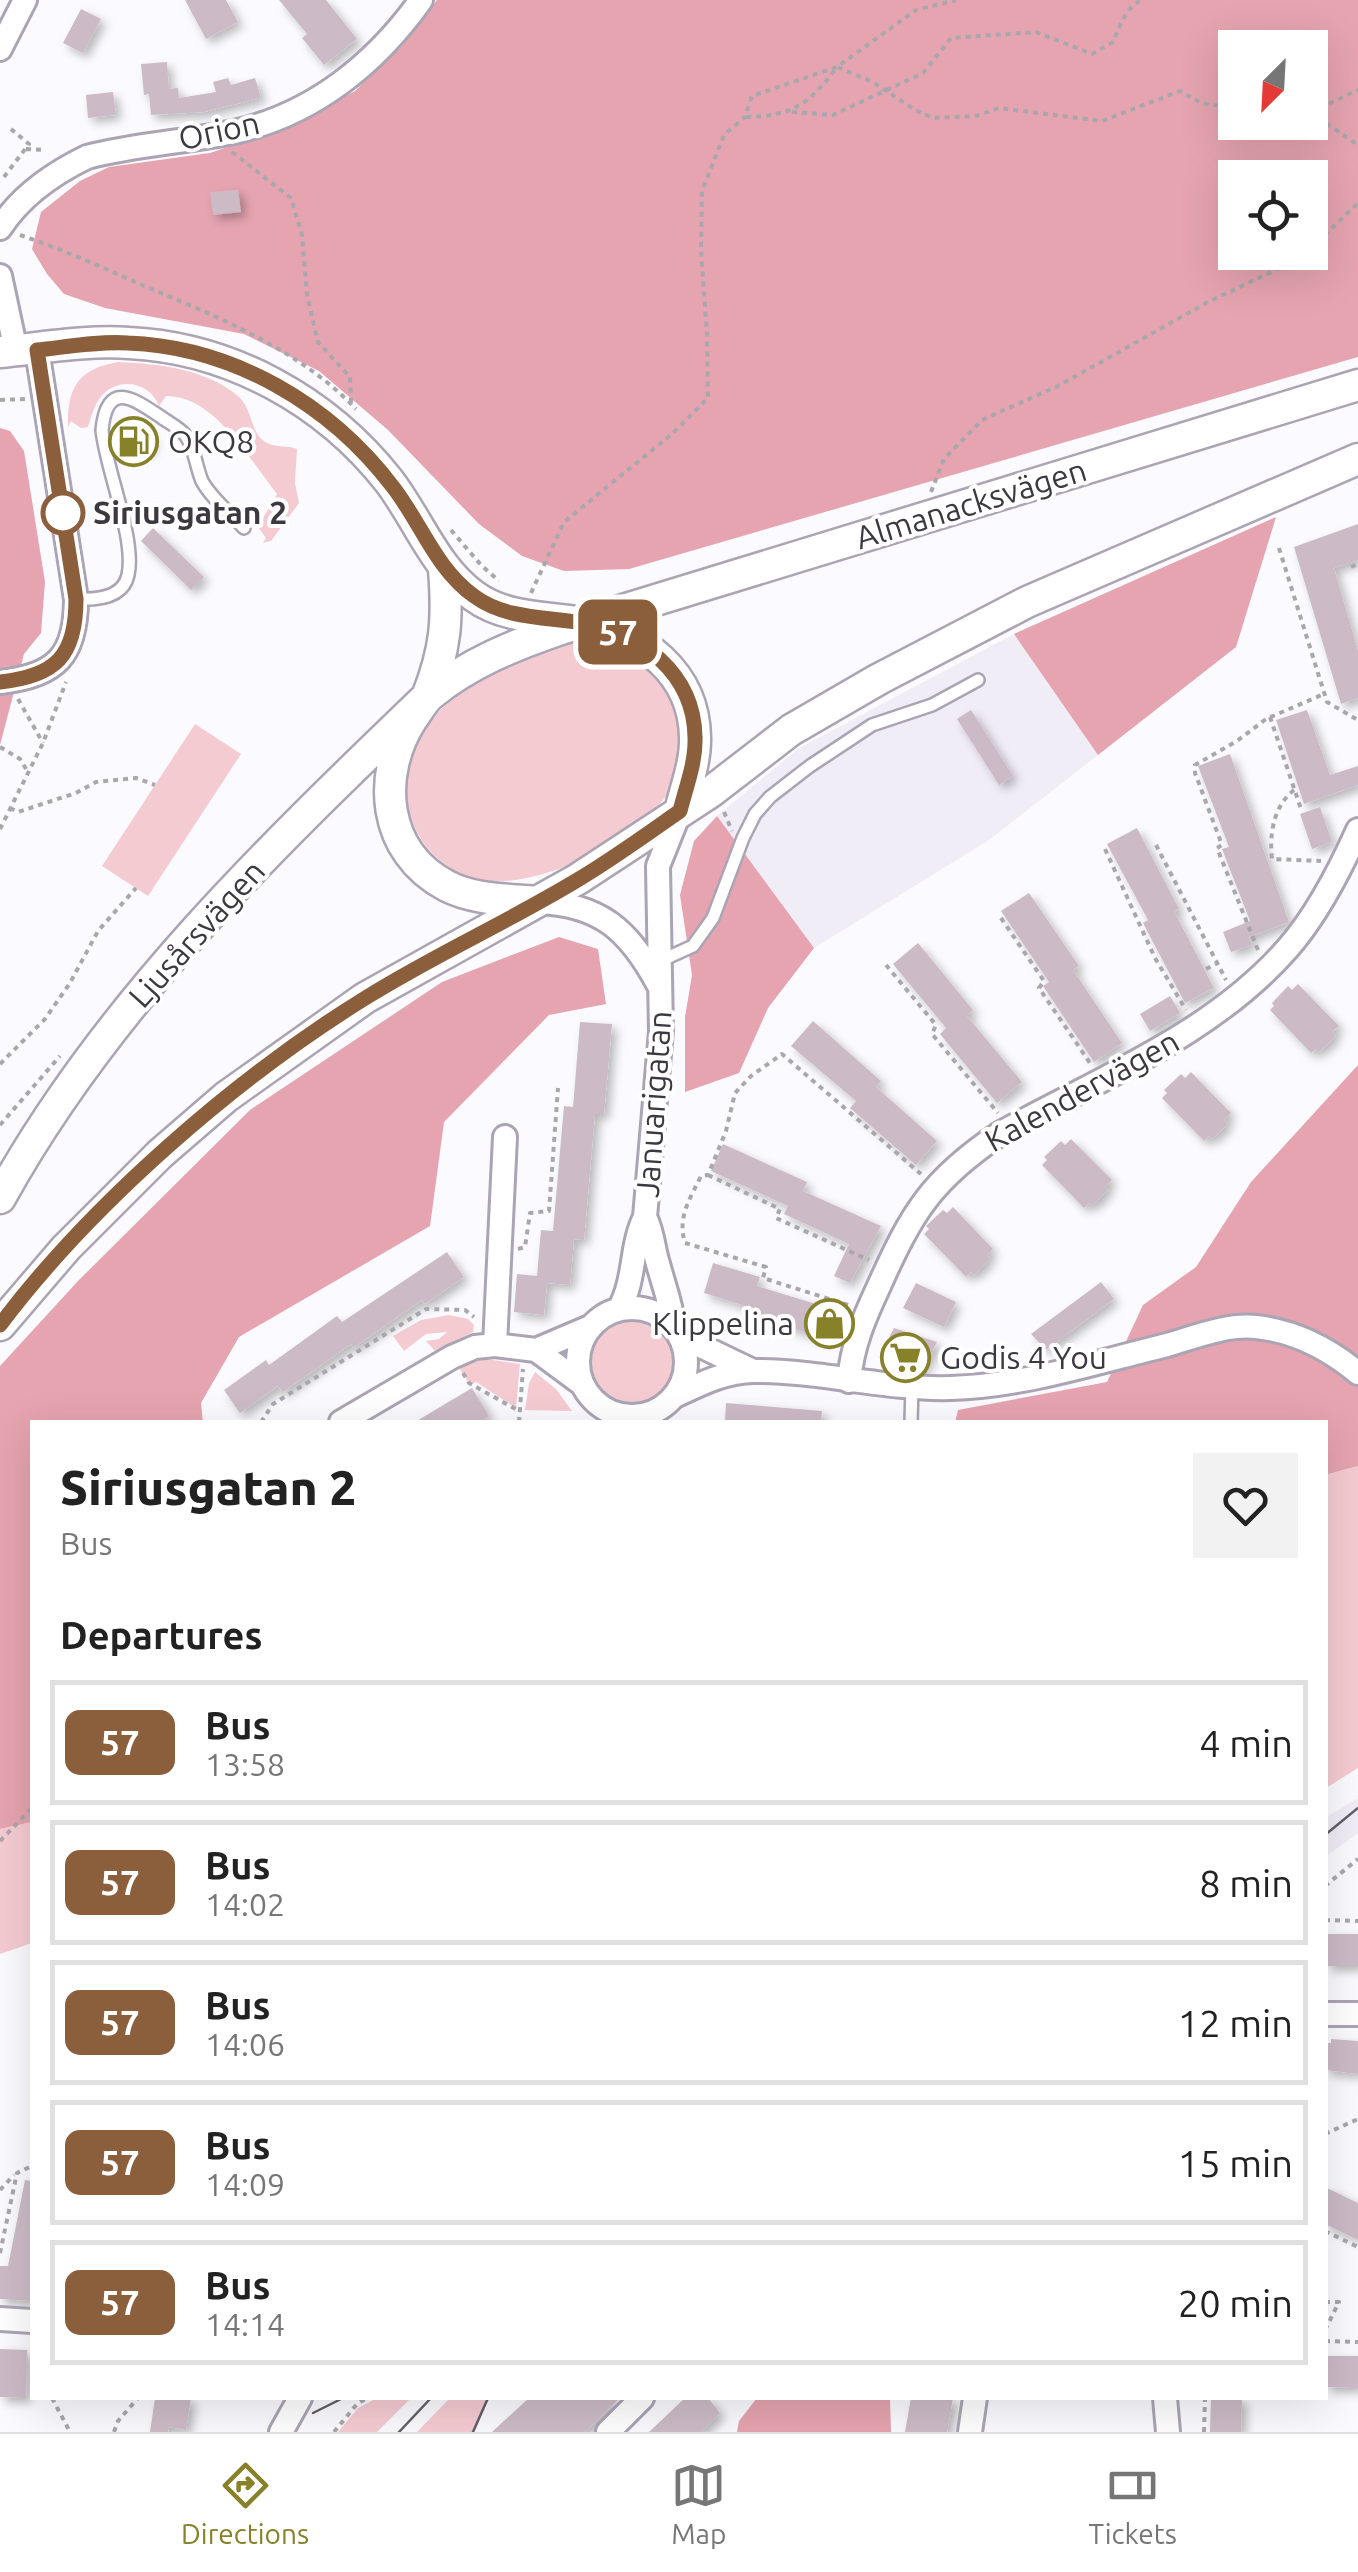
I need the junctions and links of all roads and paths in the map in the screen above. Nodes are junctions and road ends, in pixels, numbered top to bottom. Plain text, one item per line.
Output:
1 (25, 0) edge
2 (420, 0) edge
3 (956, 0) edge
4 (1141, 0) edge
5 (0, 50) edge
6 (837, 66) junction
7 (886, 89) junction
8 (1358, 90) edge
9 (1328, 104) edge
10 (1218, 106) edge
11 (792, 112) junction
12 (744, 116) junction
13 (1328, 124) edge
14 (11, 129) dead end
15 (208, 136) junction
16 (1358, 145) edge
17 (26, 148) junction
18 (46, 150) dead end
19 (16, 163) junction
20 (23, 174) dead end
21 (4, 176) dead end
22 (1358, 203) edge
23 (1328, 232) edge
24 (5, 233) edge
25 (1276, 270) edge
26 (0, 276) edge
27 (18, 351) edge
28 (1358, 385) edge
29 (351, 404) junction
30 (358, 412) dead end
31 (1358, 459) edge
32 (946, 493) dead end
33 (444, 521) dead end
34 (244, 528) dead end
35 (1279, 548) dead end
36 (1358, 564) edge
37 (1351, 567) dead end
38 (444, 569) junction
39 (502, 583) dead end
40 (518, 591) dead end
41 (532, 594) junction
42 (542, 594) dead end
43 (76, 599) junction
44 (584, 623) junction
45 (61, 658) junction
46 (978, 680) dead end
47 (4, 682) edge
48 (1324, 694) junction
49 (427, 697) junction
50 (1270, 717) junction
51 (1358, 720) edge
52 (43, 743) junction
53 (0, 747) edge
54 (28, 772) junction
55 (155, 785) dead end
56 (1294, 790) junction
57 (10, 808) junction
58 (1301, 809) dead end
59 (680, 811) junction
60 (0, 829) edge
61 (1358, 830) edge
62 (1156, 845) dead end
63 (1105, 848) dead end
64 (1321, 861) dead end
65 (136, 888) dead end
66 (1179, 888) junction
67 (1172, 892) dead end
68 (538, 902) junction
69 (1001, 918) dead end
70 (1199, 926) junction
71 (1188, 932) dead end
72 (660, 960) junction
73 (1218, 963) junction
74 (886, 965) dead end
75 (1268, 968) junction
76 (1206, 969) dead end
77 (661, 990) junction
78 (1235, 998) junction
79 (1196, 1027) junction
80 (0, 1064) edge
81 (1100, 1079) junction
82 (558, 1088) dead end
83 (1001, 1133) junction
84 (505, 1137) dead end
85 (708, 1175) junction
86 (936, 1186) junction
87 (0, 1198) edge
88 (646, 1217) junction
89 (499, 1256) junction
90 (887, 1268) junction
91 (619, 1310) junction
92 (867, 1312) junction
93 (0, 1325) edge
94 (590, 1327) junction
95 (677, 1332) junction
96 (494, 1344) junction
97 (530, 1350) junction
98 (452, 1357) junction
99 (753, 1371) junction
100 (1358, 1373) edge
101 (849, 1381) junction
102 (912, 1386) junction
103 (675, 1396) junction
104 (592, 1403) edge
105 (520, 1412) junction
106 (648, 1418) edge
107 (262, 1420) edge
108 (344, 1420) edge
109 (519, 1420) edge
110 (911, 1420) edge
111 (30, 1810) edge
112 (0, 1840) edge
113 (1358, 1859) edge
114 (1328, 1884) edge
115 (1328, 1920) edge
116 (1358, 1921) edge
117 (1328, 2014) edge
118 (1358, 2014) edge
119 (1358, 2119) edge
120 (1328, 2133) edge
121 (30, 2167) edge
122 (17, 2172) junction
123 (0, 2190) edge
124 (1328, 2232) edge
125 (1358, 2247) edge
126 (0, 2253) edge
127 (1328, 2302) edge
128 (0, 2319) edge
129 (30, 2321) edge
130 (1328, 2324) edge
131 (1328, 2341) edge
132 (1358, 2342) edge
133 (53, 2400) edge
134 (136, 2400) edge
135 (299, 2400) edge
136 (364, 2400) edge
137 (640, 2400) edge
138 (975, 2400) edge
139 (1165, 2400) edge
140 (1205, 2400) edge
141 (70, 2432) edge
142 (114, 2432) edge
143 (280, 2432) edge
144 (334, 2432) edge
145 (608, 2432) edge
146 (970, 2432) edge
147 (1168, 2432) edge
148 (1204, 2432) edge

1 - 5 street
2 - 15 street, Orion
3 - 6 path
4 - 7 path
6 - 7 path
6 - 11 path
6 - 12 path
7 - 10 path
7 - 11 path
8 - 9 path
11 - 12 path
12 - 41 path
13 - 16 path
14 - 17 path
15 - 24 street, Orion
15 - 29 path
17 - 18 path
17 - 19 path
19 - 20 path
19 - 21 path
22 - 23 path
24 - 29 path
25 - 32 path
26 - 27 street
27 - 38 main road
27 - 43 street
28 - 44 main road, Almanacksvägen
29 - 30 path
31 - 59 main road
33 - 39 path
34 - 43 lane
35 - 48 path
36 - 37 path
38 - 44 main road
38 - 49 main road
40 - 41 path
41 - 42 path
43 - 45 street
44 - 49 main road
44 - 59 main road
45 - 47 street
45 - 52 path
46 - 72 lane
47 - 52 path
48 - 50 path
48 - 51 path
49 - 68 main road
49 - 87 main road, Ljusårsvägen
50 - 56 path
50 - 75 path
52 - 54 path
53 - 54 path
54 - 57 path
55 - 57 path
56 - 58 path
56 - 64 path
57 - 60 path
59 - 68 main road
59 - 72 street, Januarigatan
61 - 75 street, Kalendervägen
62 - 66 path
63 - 79 path
65 - 80 path
66 - 67 path
66 - 70 path
68 - 77 street, Januarigatan
68 - 93 main road
69 - 81 path
70 - 71 path
70 - 73 path
72 - 77 street, Januarigatan
73 - 76 path
73 - 78 path
74 - 83 path
75 - 78 street, Kalendervägen
77 - 88 street, Januarigatan
78 - 79 street, Kalendervägen
79 - 81 street, Kalendervägen
81 - 83 street, Kalendervägen
82 - 89 path
83 - 86 street, Kalendervägen
84 - 89 street
85 - 86 path
85 - 90 path
85 - 92 path
86 - 90 street, Kalendervägen
88 - 91 street, Januarigatan
88 - 95 street, Januarigatan
89 - 96 street
90 - 92 street, Kalendervägen
91 - 94 street
91 - 95 street
92 - 101 street, Kalendervägen
94 - 97 street
94 - 104 street
95 - 99 street
95 - 103 street
96 - 97 street
96 - 98 street
96 - 107 path
97 - 104 street
97 - 105 path
98 - 105 path
98 - 108 street
99 - 101 street
99 - 103 street
100 - 102 street
101 - 102 street
102 - 110 lane
103 - 106 street
104 - 106 street
105 - 109 path
111 - 112 path
113 - 114 path
115 - 116 path
117 - 118 street
119 - 120 path
121 - 122 path
122 - 123 path
122 - 126 path
124 - 125 path
127 - 130 path
128 - 129 street
131 - 132 path
133 - 141 path
134 - 142 path
135 - 143 street
136 - 144 path
137 - 145 street
138 - 146 street
139 - 147 street
140 - 148 path

